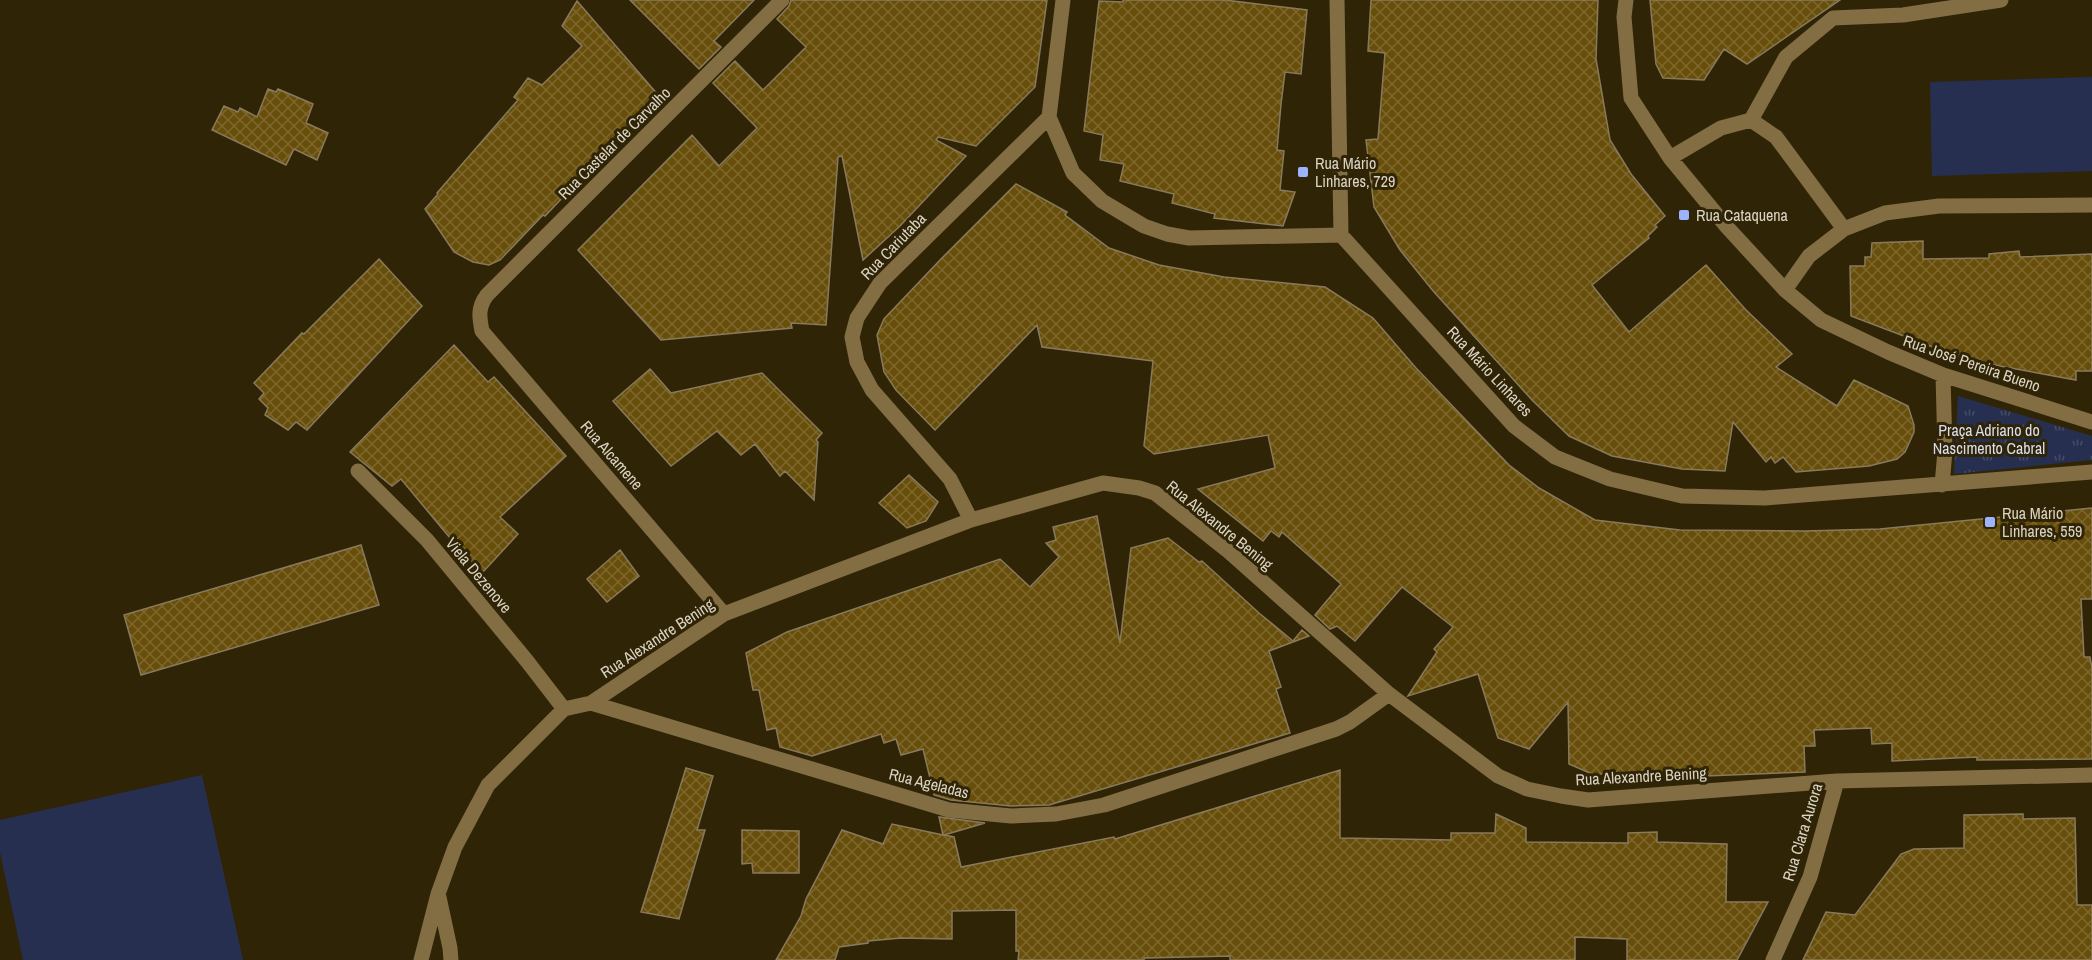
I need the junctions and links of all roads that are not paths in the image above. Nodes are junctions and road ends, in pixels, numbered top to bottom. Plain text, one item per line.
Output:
1 (782, 0) edge
2 (1064, 0) edge
3 (1337, 0) edge
4 (1626, 0) edge
5 (1913, 0) edge
6 (2001, 0) edge
7 (1903, 15) junction
8 (1049, 117) junction
9 (1751, 120) junction
10 (1670, 158) junction
11 (2092, 205) edge
12 (1844, 230) junction
13 (1341, 235) junction
14 (1785, 291) junction
15 (479, 315) joint
16 (1943, 375) junction
17 (2092, 422) edge
18 (358, 471) dead end
19 (2092, 472) edge
20 (1942, 485) junction
21 (971, 520) junction
22 (724, 614) junction
23 (1389, 693) junction
24 (591, 703) junction
25 (564, 709) junction
26 (2092, 775) edge
27 (1837, 781) junction
28 (438, 894) junction
29 (421, 960) edge
30 (451, 960) edge
31 (1773, 960) edge

1 - 15 street, Rua Castelar de Carvalho
2 - 8 street
3 - 13 street
4 - 10 street
5 - 7 street
6 - 7 street
7 - 9 street
8 - 13 street
8 - 21 street, Rua Cariutaba
9 - 10 street
9 - 12 street
10 - 14 street, Rua José Pereira Bueno
11 - 12 street
12 - 14 street
13 - 20 street, Rua Mário Linhares
14 - 16 street, Rua José Pereira Bueno
15 - 22 street, Rua Alcamene
16 - 17 street, Rua José Pereira Bueno
16 - 20 street
18 - 25 street, Viela Dezenove
19 - 20 street, Rua Mário Linhares
21 - 22 street, Rua Alexandre Bening
21 - 23 street, Rua Alexandre Bening
22 - 24 street, Rua Alexandre Bening
23 - 24 street, Rua Ageladas
23 - 27 street, Rua Alexandre Bening
24 - 25 street, Rua Alexandre Bening
25 - 28 street
26 - 27 street, Rua Alexandre Bening
27 - 31 street, Rua Clara Aurora
28 - 29 street
28 - 30 street

